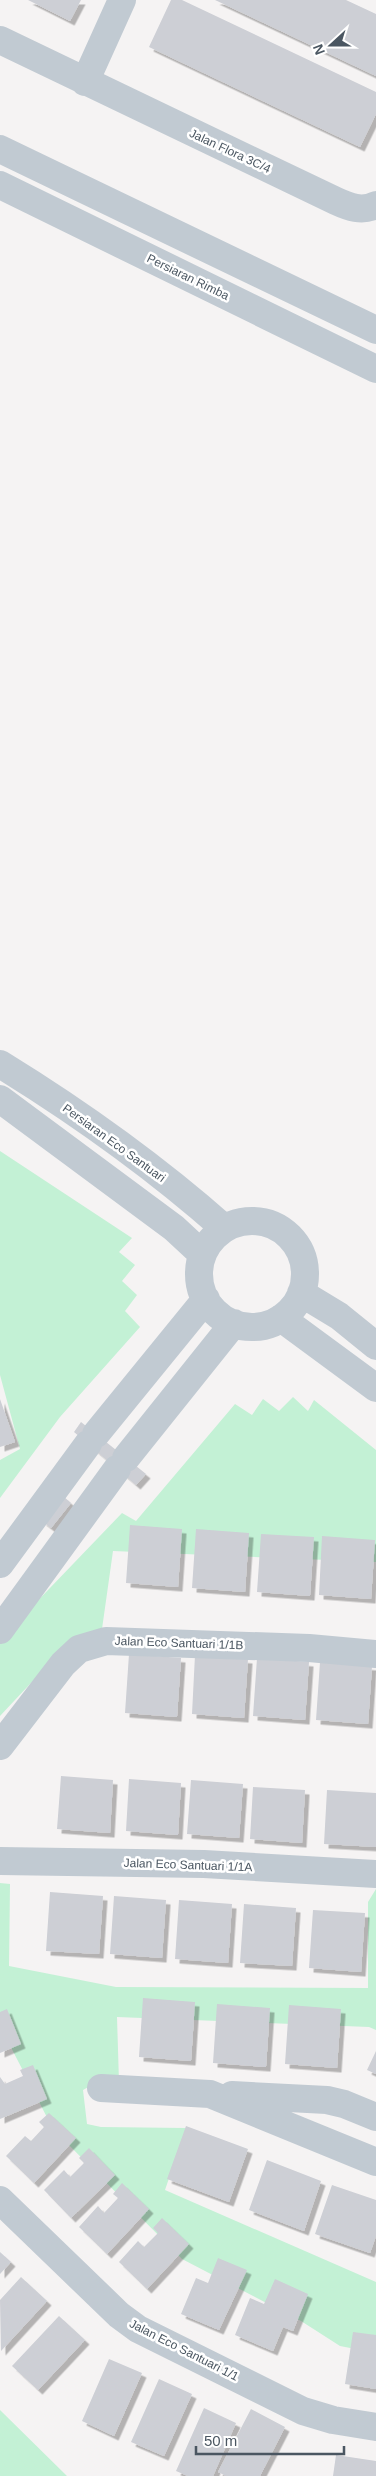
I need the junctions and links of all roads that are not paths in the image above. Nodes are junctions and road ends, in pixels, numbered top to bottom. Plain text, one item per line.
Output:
1 (122, 0) edge
2 (0, 40) edge
3 (85, 82) junction
4 (0, 149) edge
5 (0, 185) edge
6 (376, 205) edge
7 (376, 330) edge
8 (376, 369) edge
9 (0, 1064) edge
10 (0, 1099) edge
11 (224, 1228) junction
12 (202, 1254) junction
13 (301, 1293) junction
14 (206, 1299) junction
15 (281, 1318) junction
16 (234, 1324) junction
17 (376, 1346) edge
18 (376, 1388) edge
19 (67, 1471) junction
20 (97, 1495) junction
21 (0, 1564) edge
22 (0, 1630) edge
23 (376, 1654) edge
24 (0, 1746) edge
25 (0, 1861) edge
26 (376, 1874) edge
27 (101, 2088) dead end
28 (210, 2094) junction
29 (376, 2117) edge
30 (376, 2162) edge
31 (0, 2200) edge
32 (376, 2427) edge

1 - 3 street
2 - 3 street, Jalan Flora 3C/4
3 - 6 street, Jalan Flora 3C/4
4 - 7 street
5 - 8 street, Persiaran Rimba
9 - 11 street, Persiaran Eco Santuari
10 - 12 street
11 - 12 street
11 - 13 street
12 - 14 street
13 - 15 street
13 - 17 street
14 - 16 street
14 - 19 street
15 - 16 street
15 - 18 street
16 - 20 street
19 - 20 street
19 - 21 street
20 - 22 street
23 - 24 street, Jalan Eco Santuari 1/1B
25 - 26 street, Jalan Eco Santuari 1/1A
27 - 28 street
28 - 29 street
28 - 30 street
31 - 32 street, Jalan Eco Santuari 1/1

